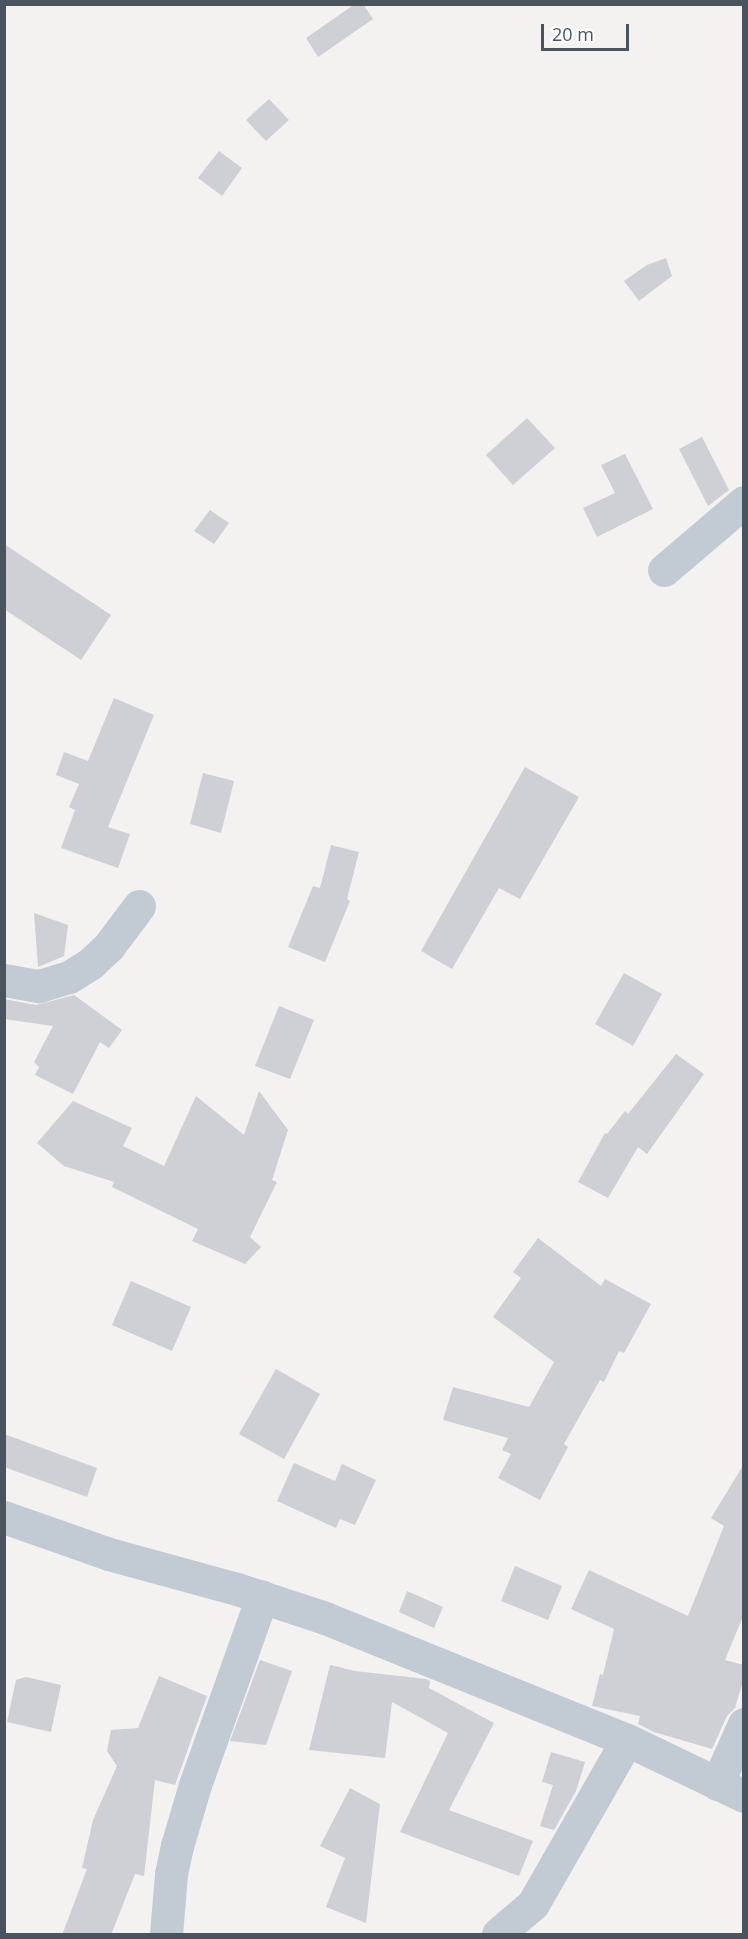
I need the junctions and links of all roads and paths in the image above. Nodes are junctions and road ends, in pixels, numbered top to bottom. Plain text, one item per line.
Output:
1 (744, 502) edge
2 (664, 570) dead end
3 (139, 906) dead end
4 (4, 980) edge
5 (4, 1517) edge
6 (262, 1597) junction
7 (744, 1724) edge
8 (627, 1740) junction
9 (730, 1790) edge
10 (166, 1935) edge
11 (498, 1935) edge

1 - 2 street
3 - 4 street
5 - 6 street
6 - 8 street
6 - 10 street
7 - 9 street
8 - 9 street
8 - 11 street

